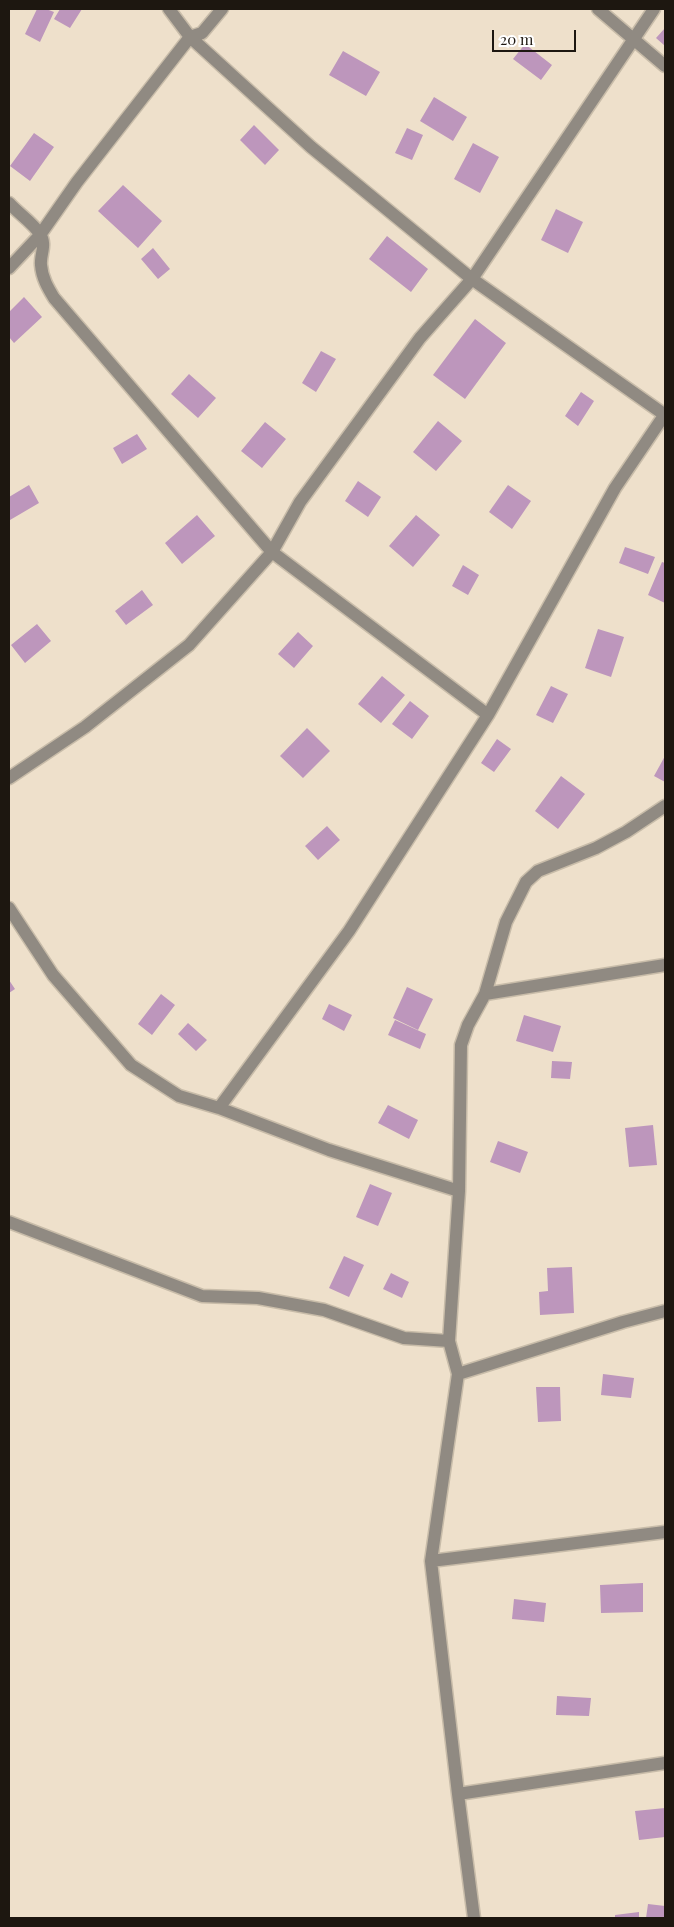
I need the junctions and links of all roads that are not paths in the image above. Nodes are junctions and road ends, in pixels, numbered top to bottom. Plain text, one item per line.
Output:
1 (169, 9) edge
2 (222, 9) edge
3 (598, 9) edge
4 (654, 9) edge
5 (190, 37) junction
6 (633, 39) junction
7 (665, 66) edge
8 (9, 204) edge
9 (40, 235) junction
10 (9, 268) edge
11 (472, 279) junction
12 (665, 415) edge
13 (272, 552) junction
14 (488, 715) junction
15 (9, 778) edge
16 (665, 806) edge
17 (9, 908) edge
18 (665, 965) edge
19 (485, 994) junction
20 (218, 1108) junction
21 (459, 1191) junction
22 (9, 1222) edge
23 (665, 1311) edge
24 (449, 1341) junction
25 (458, 1374) junction
26 (665, 1532) edge
27 (431, 1560) junction
28 (665, 1763) edge
29 (458, 1794) junction
30 (474, 1918) edge

1 - 5 street
2 - 5 street
3 - 6 street
4 - 6 street
5 - 9 street
5 - 11 street
6 - 7 street
6 - 11 street
8 - 9 street
9 - 10 street
9 - 13 street
11 - 12 street
11 - 13 street
12 - 14 street
13 - 14 street
13 - 15 street
14 - 20 street
16 - 19 street
17 - 20 street
18 - 19 street
19 - 21 street
20 - 21 street
21 - 24 street
22 - 24 street
23 - 25 street
24 - 25 street
25 - 27 street
26 - 27 street
27 - 29 street
28 - 29 street
29 - 30 street

